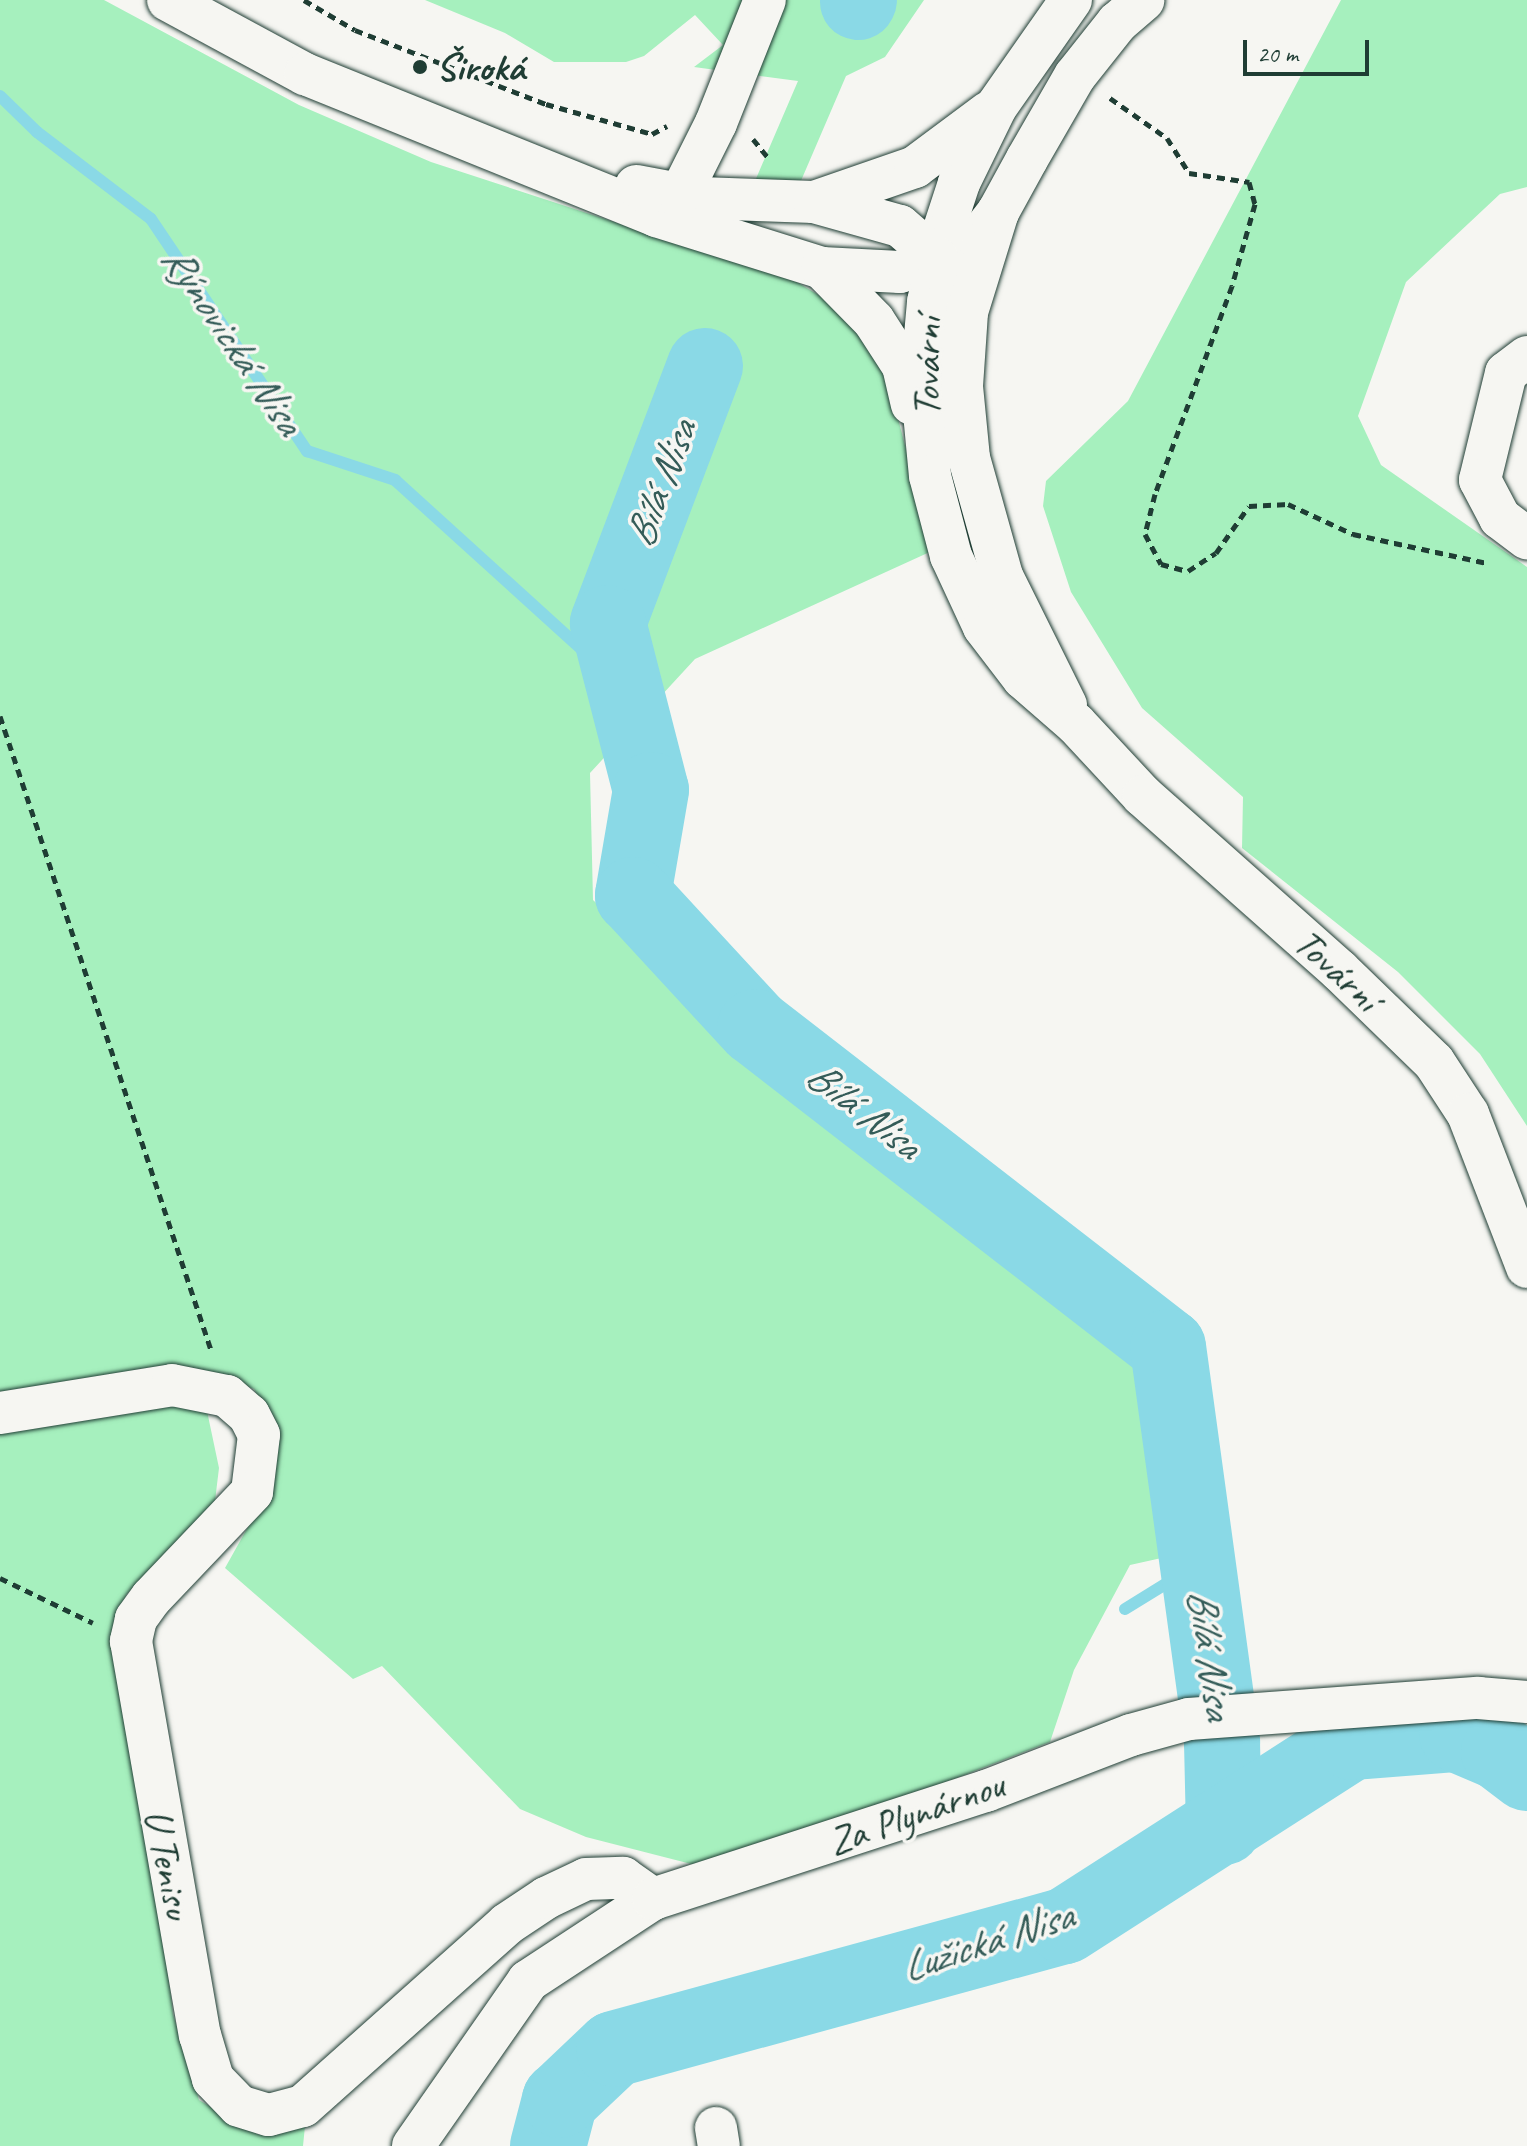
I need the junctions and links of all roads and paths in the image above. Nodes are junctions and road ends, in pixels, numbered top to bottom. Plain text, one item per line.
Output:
1 (168, 0) edge
2 (304, 0) edge
3 (765, 0) edge
4 (1071, 0) edge
5 (1143, 0) edge
6 (1098, 90) dead end
7 (996, 107) junction
8 (716, 123) junction
9 (784, 164) dead end
10 (540, 167) junction
11 (680, 195) junction
12 (814, 202) junction
13 (998, 212) junction
14 (937, 258) junction
15 (822, 268) junction
16 (967, 312) junction
17 (1527, 357) edge
18 (930, 476) junction
19 (1512, 552) edge
20 (0, 716) edge
21 (1076, 724) junction
22 (1527, 1267) edge
23 (227, 1396) junction
24 (0, 1413) edge
25 (0, 1578) edge
26 (131, 1641) junction
27 (1527, 1702) edge
28 (653, 1899) junction
29 (413, 2146) edge

1 - 10 street
2 - 8 path
3 - 8 street
4 - 7 street, Tovární
5 - 13 street, Tovární
6 - 19 path
7 - 12 street
7 - 14 street, Tovární
8 - 9 path
8 - 11 street
10 - 11 street
10 - 15 street
11 - 12 street
12 - 14 street
13 - 14 street
13 - 16 street, Tovární
14 - 15 street
14 - 16 street
14 - 18 street, Tovární
15 - 18 street
16 - 21 street, Tovární
17 - 19 street
18 - 21 street, Tovární
20 - 23 path
21 - 22 street, Tovární
23 - 24 street
23 - 26 street
25 - 26 path
26 - 28 street, U Tenisu
27 - 28 street, Za Plynárnou
28 - 29 street, Za Plynárnou

